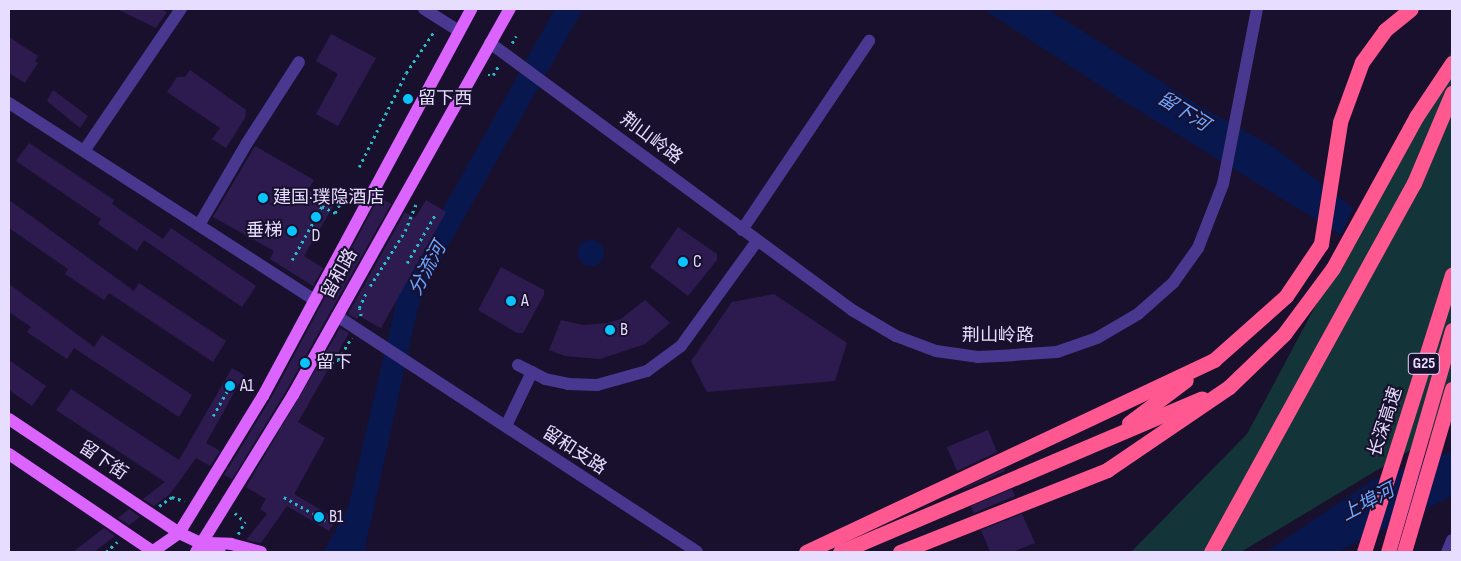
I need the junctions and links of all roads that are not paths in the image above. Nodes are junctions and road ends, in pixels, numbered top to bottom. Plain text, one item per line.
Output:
1 (181, 9) edge
2 (424, 9) edge
3 (471, 9) edge
4 (510, 9) edge
5 (1257, 9) edge
6 (1411, 9) edge
7 (459, 31) junction
8 (869, 41) dead end
9 (490, 43) junction
10 (298, 62) dead end
11 (1452, 63) edge
12 (1452, 93) edge
13 (9, 103) edge
14 (84, 151) junction
15 (199, 225) junction
16 (742, 230) junction
17 (757, 241) junction
18 (1452, 275) edge
19 (315, 300) junction
20 (337, 316) junction
21 (1452, 330) edge
22 (1214, 360) junction
23 (518, 365) dead end
24 (532, 372) junction
25 (1231, 386) junction
26 (1452, 389) edge
27 (9, 419) edge
28 (506, 426) junction
29 (1108, 438) junction
30 (9, 454) edge
31 (1411, 528) junction
32 (178, 533) junction
33 (1452, 540) edge
34 (200, 547) edge
35 (1364, 550) edge
36 (153, 552) edge
37 (220, 552) edge
38 (261, 552) edge
39 (697, 552) edge
40 (806, 552) edge
41 (840, 552) edge
42 (900, 552) edge
43 (1211, 552) edge
44 (1388, 552) edge
45 (1404, 552) edge
46 (1408, 552) edge
47 (1447, 552) edge

1 - 14 street
2 - 7 street
3 - 7 main road, 留和路
4 - 9 main road, 留和路
5 - 17 street, 荆山岭路
6 - 22 highway
7 - 19 main road, 留和路
8 - 16 street
9 - 16 street, 荆山岭路
9 - 20 main road, 留和路
10 - 15 street
11 - 25 highway
12 - 43 highway
13 - 14 street
14 - 15 street
15 - 19 street
16 - 17 street, 荆山岭路
17 - 24 street
18 - 35 highway, 长深高速 / G25
19 - 32 main road, 留和路
20 - 28 street, 留和支路
20 - 34 main road, 留和路
21 - 44 highway, G25
22 - 29 highway
22 - 40 highway
23 - 24 street
24 - 28 street
25 - 29 highway
25 - 42 highway
26 - 31 highway
27 - 32 main road, 留下街
28 - 39 street, 留和支路
29 - 41 highway
30 - 36 main road
31 - 45 highway
31 - 46 highway
32 - 34 main road, 留下街
32 - 36 main road
33 - 47 street
34 - 37 main road
34 - 38 main road

